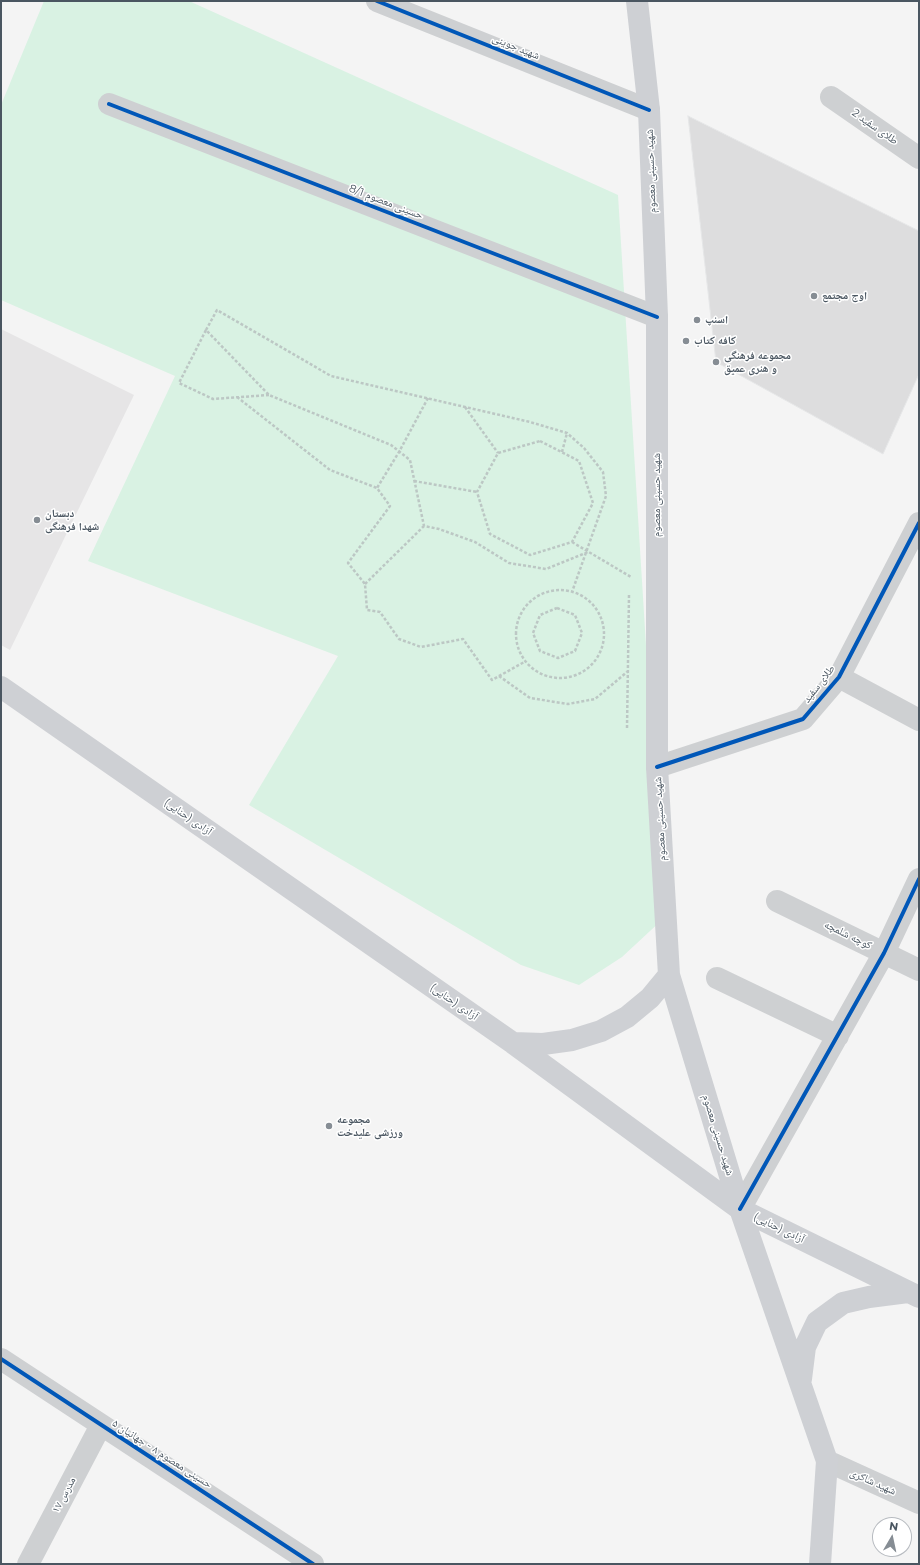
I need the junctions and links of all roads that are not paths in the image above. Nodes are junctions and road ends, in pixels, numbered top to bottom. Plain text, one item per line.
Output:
1 (377, 1) edge
2 (637, 1) edge
3 (831, 97) dead end
4 (109, 104) dead end
5 (649, 110) junction
6 (919, 158) edge
7 (658, 317) junction
8 (919, 523) edge
9 (839, 676) junction
10 (1, 687) edge
11 (919, 720) edge
12 (658, 767) junction
13 (919, 879) edge
14 (777, 901) dead end
15 (884, 953) junction
16 (919, 970) edge
17 (669, 975) junction
18 (717, 978) dead end
19 (838, 1036) junction
20 (513, 1043) junction
21 (740, 1209) junction
22 (914, 1294) edge
23 (1, 1359) edge
24 (800, 1384) junction
25 (101, 1425) junction
26 (827, 1461) junction
27 (919, 1502) edge
28 (28, 1564) edge
29 (313, 1564) edge
30 (820, 1564) edge

1 - 5 street, شهید جوینی
2 - 5 main road, شهید حسینی معصوم
3 - 6 street, طلای سفید 2
4 - 7 street, حسینی معصوم 8/1
5 - 7 main road, شهید حسینی معصوم
7 - 12 main road, شهید حسینی معصوم
8 - 9 street, طلای سفید
9 - 11 street
9 - 12 street, طلای سفید
10 - 20 main road, آزادی (حنایی)
12 - 17 main road, شهید حسینی معصوم
13 - 15 street
14 - 15 street, کوچه شلمچه
15 - 16 street, کوچه شلمچه
15 - 19 street
17 - 20 main road
17 - 21 main road, شهید حسینی معصوم
18 - 19 street
19 - 21 street
20 - 21 main road, آزادی (حنایی)
21 - 22 main road, آزادی (حنایی)
21 - 24 main road, شهید حسینی معصوم
22 - 24 main road
23 - 25 street, حسینی معصوم ۸ - جهانیان ۵
24 - 26 main road, شهید حسینی معصوم
25 - 28 street, مدرس ۱۷
25 - 29 street, حسینی معصوم ۸ - جهانیان ۵
26 - 27 street, شهید شاکری
26 - 30 main road, شهید حسینی معصوم

